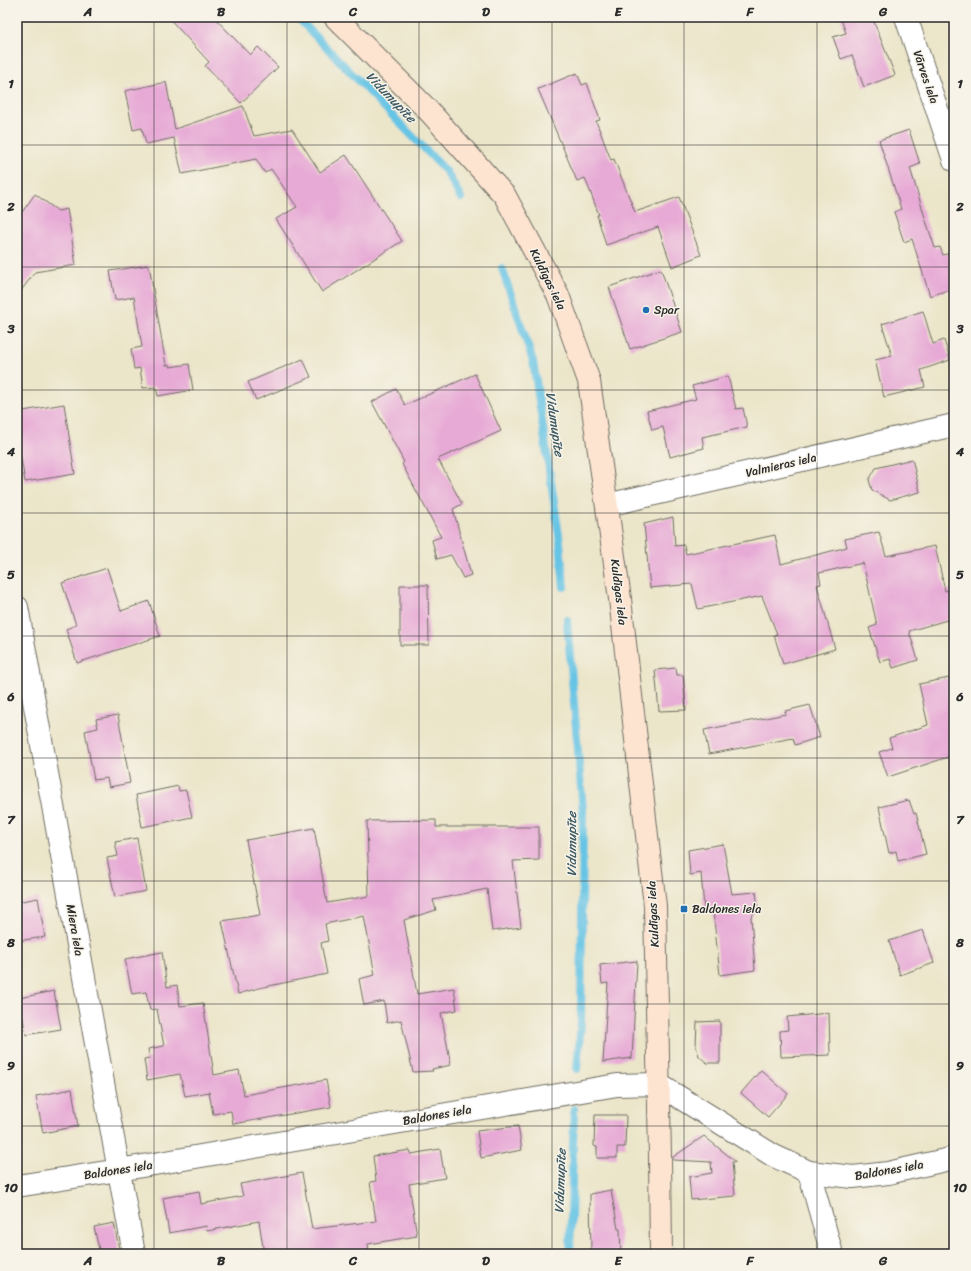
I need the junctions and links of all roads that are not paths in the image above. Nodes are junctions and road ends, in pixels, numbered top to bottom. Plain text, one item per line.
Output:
1 (335, 17) edge
2 (906, 17) edge
3 (954, 160) edge
4 (954, 425) edge
5 (607, 505) junction
6 (17, 607) edge
7 (658, 1084) junction
8 (954, 1158) edge
9 (119, 1170) junction
10 (809, 1172) junction
11 (17, 1186) edge
12 (134, 1254) edge
13 (661, 1254) edge
14 (832, 1254) edge

1 - 5 street, Kuldīgas iela
2 - 3 street, Vārves iela
4 - 5 street, Valmieras iela
5 - 7 street, Kuldīgas iela
6 - 9 street, Miera iela
7 - 9 street, Baldones iela
7 - 10 street, Baldones iela
7 - 13 street, Kuldīgas iela
8 - 10 street, Baldones iela
9 - 11 street, Baldones iela
9 - 12 street, Miera iela
10 - 14 street

